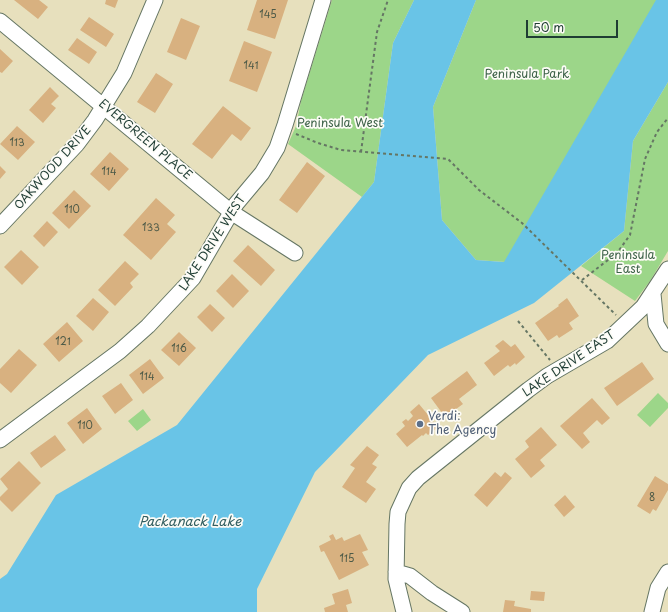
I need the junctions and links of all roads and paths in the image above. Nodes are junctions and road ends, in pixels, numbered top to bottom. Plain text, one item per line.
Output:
1 (155, 0) edge
2 (323, 0) edge
3 (388, 0) edge
4 (0, 21) edge
5 (104, 106) junction
6 (668, 118) edge
7 (284, 128) junction
8 (361, 152) junction
9 (231, 212) junction
10 (0, 226) edge
11 (296, 252) dead end
12 (668, 269) edge
13 (582, 280) junction
14 (652, 294) junction
15 (518, 321) dead end
16 (625, 325) junction
17 (668, 344) edge
18 (558, 370) junction
19 (0, 440) edge
20 (396, 572) junction
21 (668, 572) edge
22 (404, 612) edge
23 (462, 612) edge
24 (652, 612) edge

1 - 5 street, OAKWOOD DRIVE
2 - 7 street, LAKE DRIVE WEST
3 - 8 path
4 - 5 street, EVERGREEN PLACE
5 - 9 street, EVERGREEN PLACE
5 - 10 street, OAKWOOD DRIVE
6 - 13 path
7 - 8 path
7 - 9 street, LAKE DRIVE WEST
8 - 13 path
9 - 11 street, EVERGREEN PLACE
9 - 19 street, LAKE DRIVE WEST
12 - 14 street, LAKE DRIVE EAST
13 - 16 path
14 - 16 street, LAKE DRIVE EAST
14 - 17 street
15 - 18 path
16 - 18 street, LAKE DRIVE EAST
18 - 20 street, LAKE DRIVE EAST
20 - 22 street, LAKE DRIVE EAST
20 - 23 street
21 - 24 street

